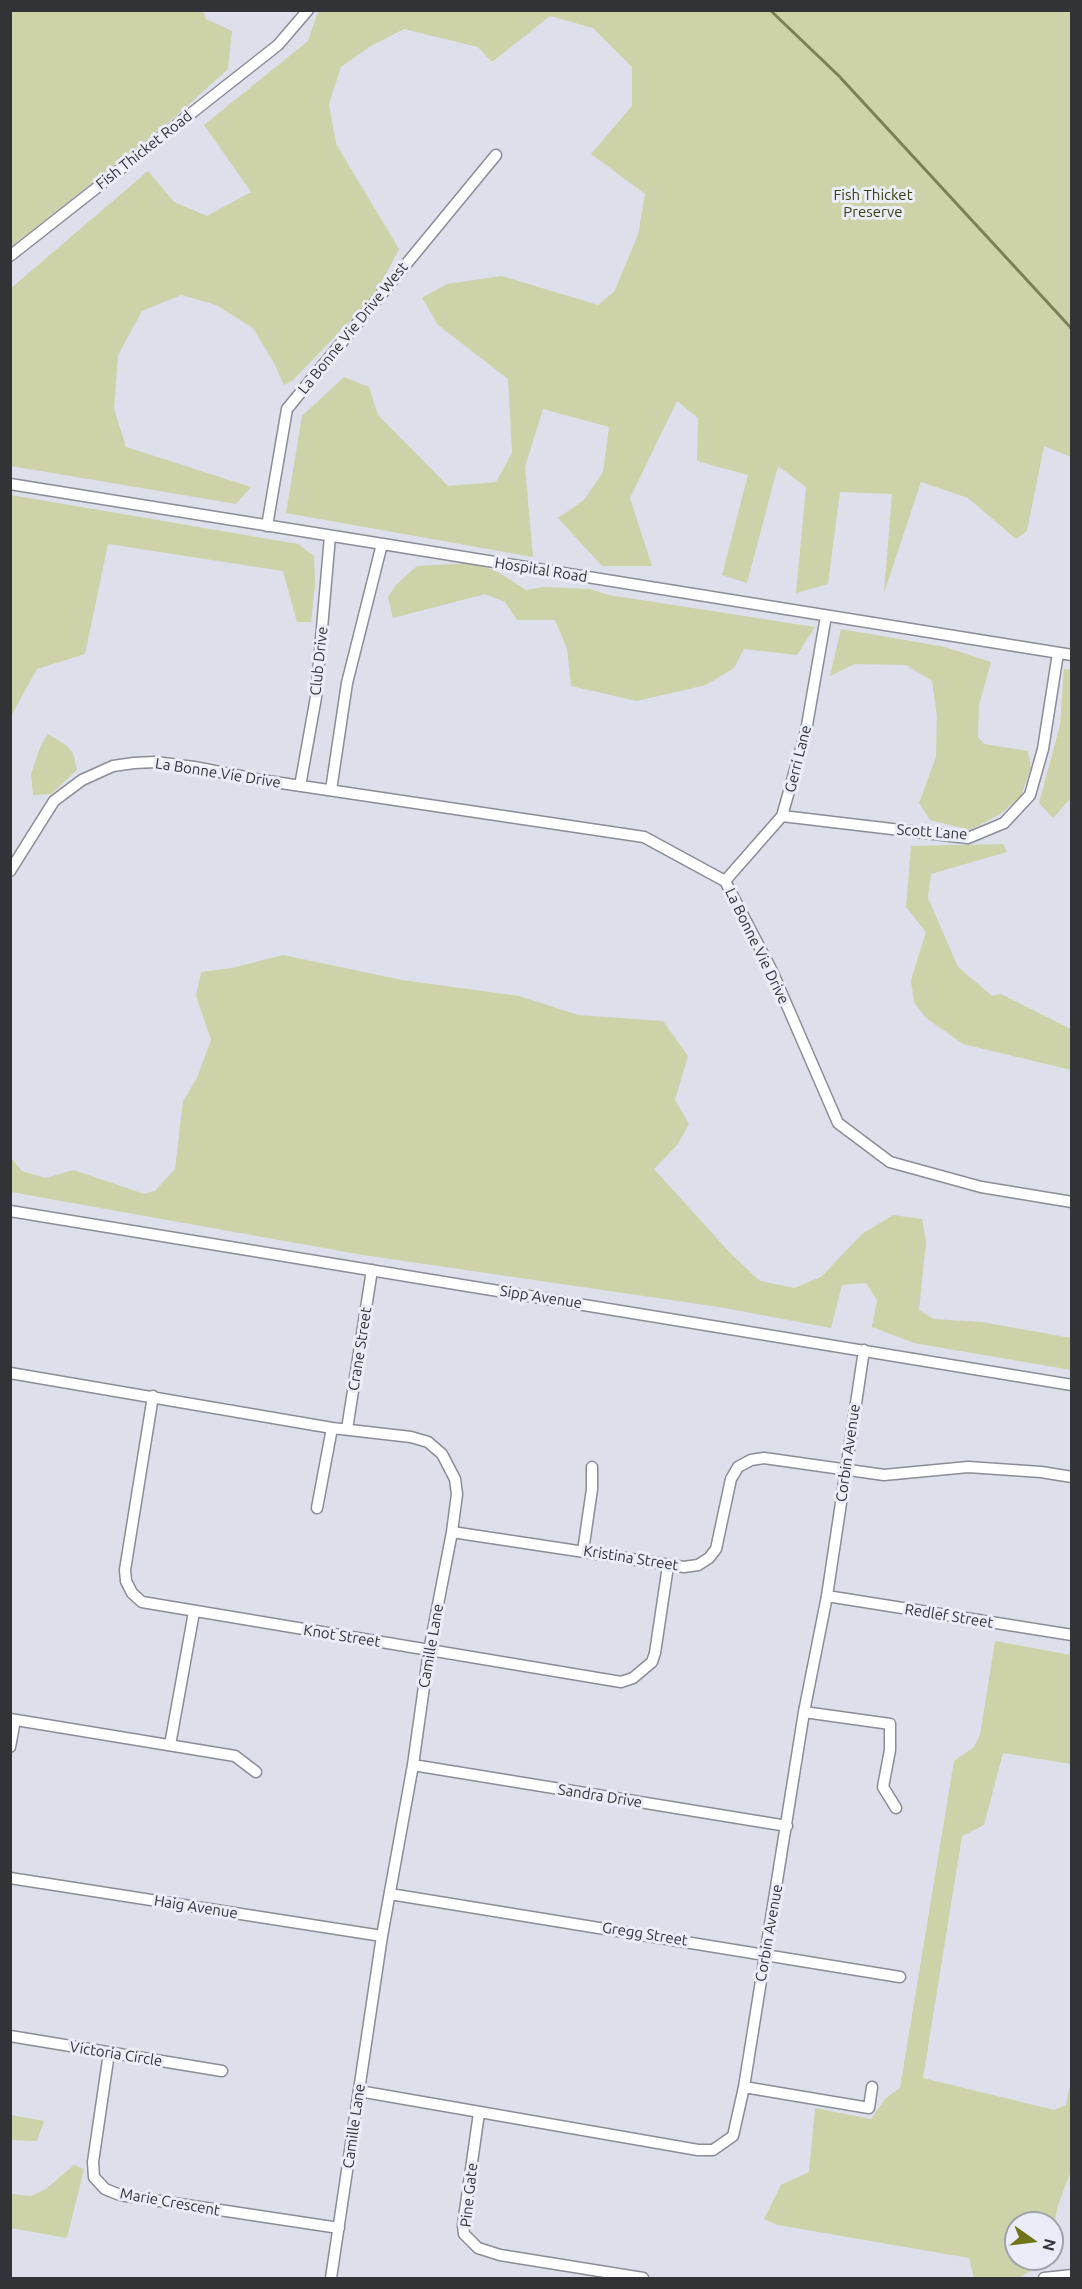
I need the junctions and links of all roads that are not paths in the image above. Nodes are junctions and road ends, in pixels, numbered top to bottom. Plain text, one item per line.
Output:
1 (308, 10) edge
2 (496, 155) dead end
3 (10, 256) edge
4 (10, 484) edge
5 (267, 526) junction
6 (330, 536) junction
7 (382, 544) junction
8 (826, 616) junction
9 (1058, 653) junction
10 (1071, 655) edge
11 (300, 786) junction
12 (331, 790) junction
13 (782, 816) junction
14 (10, 871) edge
15 (725, 880) junction
16 (1071, 1202) edge
17 (10, 1211) edge
18 (372, 1270) junction
19 (864, 1350) junction
20 (10, 1373) edge
21 (1071, 1385) edge
22 (153, 1396) junction
23 (332, 1428) junction
24 (347, 1429) junction
25 (592, 1467) dead end
26 (846, 1471) junction
27 (1071, 1477) edge
28 (317, 1508) dead end
29 (452, 1532) junction
30 (583, 1551) junction
31 (668, 1566) junction
32 (827, 1596) junction
33 (194, 1612) junction
34 (1071, 1635) edge
35 (429, 1650) junction
36 (804, 1712) junction
37 (13, 1720) edge
38 (170, 1745) junction
39 (10, 1747) edge
40 (413, 1765) junction
41 (256, 1772) dead end
42 (896, 1808) dead end
43 (787, 1826) junction
44 (10, 1878) edge
45 (390, 1894) junction
46 (382, 1936) junction
47 (766, 1953) junction
48 (900, 1977) dead end
49 (10, 2036) edge
50 (109, 2053) junction
51 (222, 2071) dead end
52 (744, 2086) junction
53 (872, 2088) dead end
54 (359, 2091) junction
55 (479, 2113) junction
56 (339, 2228) junction
57 (1071, 2274) edge
58 (331, 2278) edge
59 (643, 2278) edge
60 (1044, 2278) edge

1 - 3 street, Fish Thicket Road
2 - 5 street, La Bonne Vie Drive West
4 - 5 street, Hospital Road
5 - 6 street, Hospital Road
6 - 7 street, Hospital Road
6 - 11 street, Club Drive
7 - 8 street, Hospital Road
7 - 12 street
8 - 9 street, Hospital Road
8 - 13 street, Gerri Lane
9 - 10 street, Hospital Road
9 - 13 street, Scott Lane
11 - 12 street, La Bonne Vie Drive
11 - 14 street, La Bonne Vie Drive
12 - 15 street, La Bonne Vie Drive
13 - 15 street, Gerri Lane
15 - 16 street, La Bonne Vie Drive
17 - 18 street, Sipp Avenue
18 - 19 street, Sipp Avenue
18 - 24 street, Crane Street
19 - 21 street, Sipp Avenue
19 - 26 street, Corbin Avenue
20 - 22 street, Camille Lane
22 - 23 street, Camille Lane
22 - 33 street, Knot Street
23 - 24 street, Camille Lane
23 - 28 street
24 - 29 street, Camille Lane
25 - 30 street
26 - 27 street
26 - 31 street, Kristina Street
26 - 32 street, Corbin Avenue
29 - 30 street, Kristina Street
29 - 35 street, Camille Lane
30 - 31 street, Kristina Street
31 - 35 street, Knot Street
32 - 34 street, Redlef Street
32 - 36 street, Corbin Avenue
33 - 35 street, Knot Street
33 - 38 street
35 - 40 street, Camille Lane
36 - 42 street
36 - 43 street, Corbin Avenue
37 - 38 street
37 - 39 street
38 - 41 street
40 - 43 street, Sandra Drive
40 - 45 street, Camille Lane
43 - 47 street, Corbin Avenue
44 - 46 street, Haig Avenue
45 - 46 street, Camille Lane
45 - 47 street, Gregg Street
46 - 54 street, Camille Lane
47 - 48 street, Gregg Street
47 - 52 street, Corbin Avenue
49 - 50 street, Victoria Circle
50 - 51 street, Victoria Circle
50 - 56 street, Marie Crescent
52 - 53 street
52 - 55 street, Corbin Avenue
54 - 55 street, Corbin Avenue
54 - 56 street, Camille Lane
55 - 59 street, Pine Gate
56 - 58 street, Camille Lane
57 - 60 street

